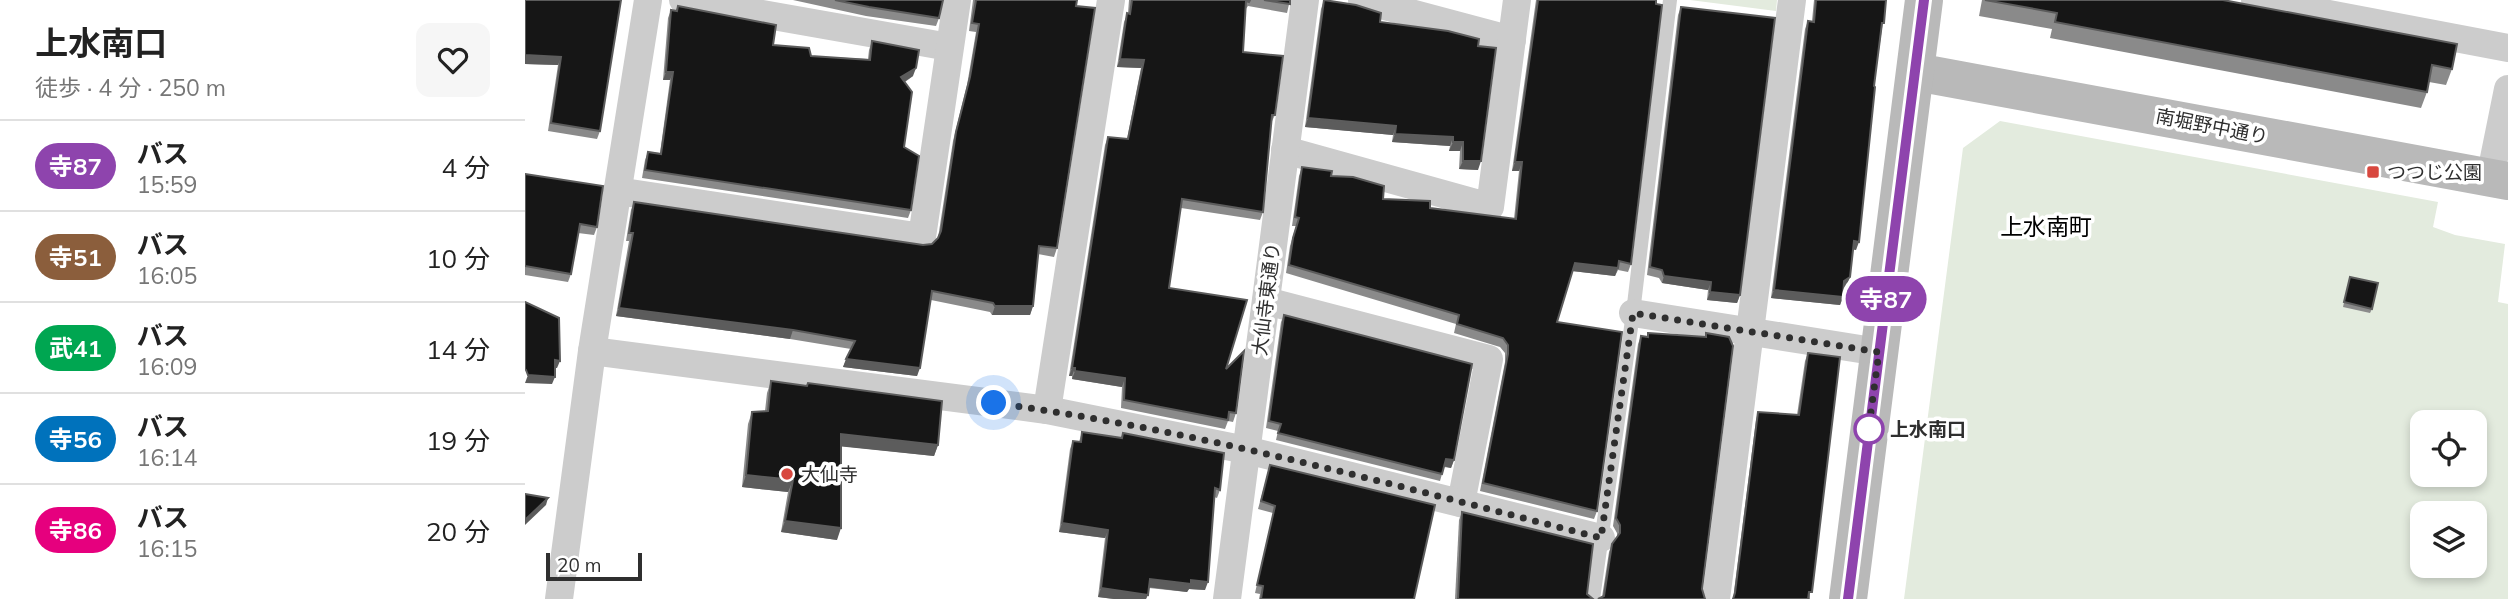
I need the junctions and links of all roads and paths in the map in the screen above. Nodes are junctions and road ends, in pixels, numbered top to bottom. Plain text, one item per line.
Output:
1 (648, 0) edge
2 (683, 0) edge
3 (957, 0) edge
4 (1111, 0) edge
5 (1305, 0) edge
6 (1362, 0) edge
7 (1517, 0) edge
8 (1670, 0) edge
9 (1792, 0) edge
10 (1924, 0) edge
11 (2255, 0) edge
12 (1512, 40) junction
13 (949, 47) junction
14 (2508, 48) edge
15 (1916, 72) junction
16 (2508, 89) edge
17 (1285, 150) junction
18 (2499, 180) edge
19 (617, 191) junction
20 (1266, 301) junction
21 (1633, 313) junction
22 (1749, 332) junction
23 (593, 351) junction
24 (1879, 352) junction
25 (1047, 410) junction
26 (1246, 450) junction
27 (1461, 503) junction
28 (1601, 538) junction
29 (559, 599) edge
30 (1227, 599) edge
31 (1593, 599) edge
32 (1716, 599) edge
33 (1848, 599) edge

1 - 19 street
2 - 13 street
3 - 13 street
4 - 25 street
5 - 17 street, 大仙寺東通り
6 - 12 street
7 - 12 street
8 - 21 lane
9 - 22 street
10 - 15 main road
11 - 14 street
12 - 17 street
13 - 19 street
15 - 18 main road, 南堀野中通り
15 - 24 main road
16 - 18 street
17 - 20 street, 大仙寺東通り
19 - 23 street
20 - 26 street, 大仙寺東通り
20 - 27 street
21 - 22 street
21 - 28 lane
22 - 24 street
22 - 32 street
23 - 25 street
23 - 29 street
24 - 33 main road
25 - 26 street
26 - 27 street
26 - 30 street, 大仙寺東通り
27 - 28 street
28 - 31 lane

